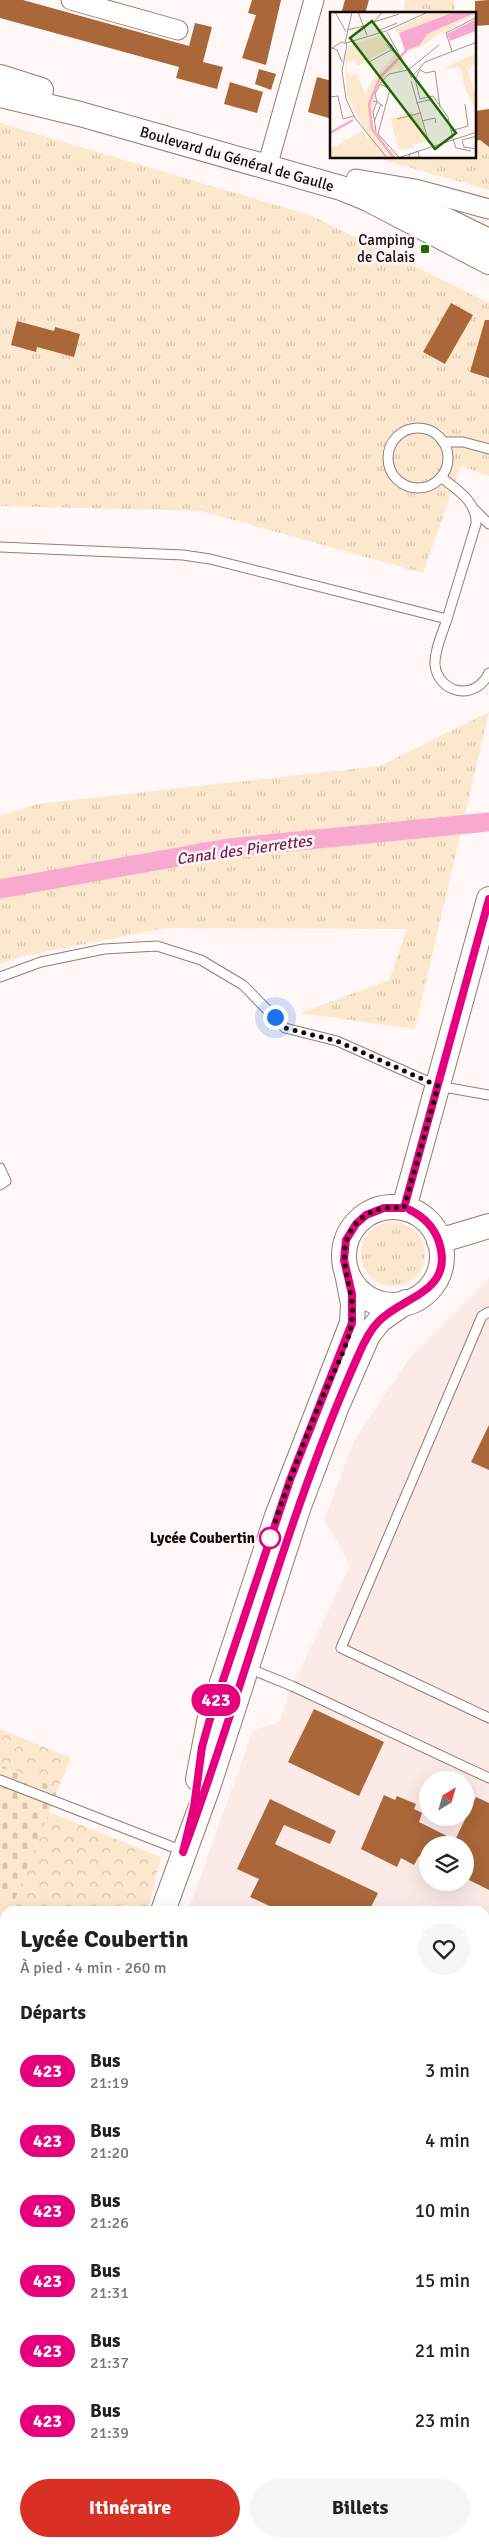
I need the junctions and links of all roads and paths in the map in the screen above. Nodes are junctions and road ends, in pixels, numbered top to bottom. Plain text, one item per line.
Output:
1 (314, 0) edge
2 (76, 1) edge
3 (178, 30) dead end
4 (0, 77) edge
5 (0, 95) edge
6 (269, 160) junction
7 (356, 179) junction
8 (488, 209) edge
9 (464, 239) junction
10 (489, 241) edge
11 (489, 262) edge
12 (443, 442) junction
13 (489, 450) edge
14 (441, 476) junction
15 (475, 510) junction
16 (489, 524) edge
17 (0, 547) edge
18 (447, 619) junction
19 (489, 673) edge
20 (489, 899) edge
21 (0, 977) edge
22 (438, 1086) junction
23 (489, 1095) edge
24 (0, 1168) edge
25 (0, 1185) edge
26 (404, 1208) junction
27 (489, 1226) edge
28 (439, 1241) junction
29 (347, 1273) junction
30 (406, 1302) junction
31 (489, 1312) edge
32 (237, 1664) junction
33 (489, 1718) edge
34 (489, 1778) edge
35 (0, 1780) edge
36 (183, 1852) junction
37 (165, 1906) edge

1 - 6 street
2 - 3 street
4 - 6 street, Boulevard du Général de Gaulle
5 - 6 street, Boulevard du Général de Gaulle
6 - 7 street, Boulevard du Général de Gaulle
6 - 9 street, Boulevard du Général de Gaulle
7 - 8 street, Boulevard du Général de Gaulle
7 - 9 street, Boulevard du Général de Gaulle
8 - 9 street, Boulevard du Général de Gaulle
9 - 10 street, Boulevard du Général de Gaulle
9 - 11 street, Boulevard du Général de Gaulle
12 - 13 lane
12 - 14 lane
12 - 14 lane
14 - 15 lane
15 - 16 lane
15 - 18 lane
17 - 18 lane
18 - 19 lane
20 - 22 street
21 - 22 lane
22 - 23 lane
22 - 26 street
24 - 25 lane
26 - 28 street
26 - 29 street
27 - 28 street
28 - 30 street
29 - 30 street
29 - 32 street
30 - 32 street
31 - 33 lane
32 - 34 lane
32 - 36 street
35 - 36 lane
36 - 37 street

